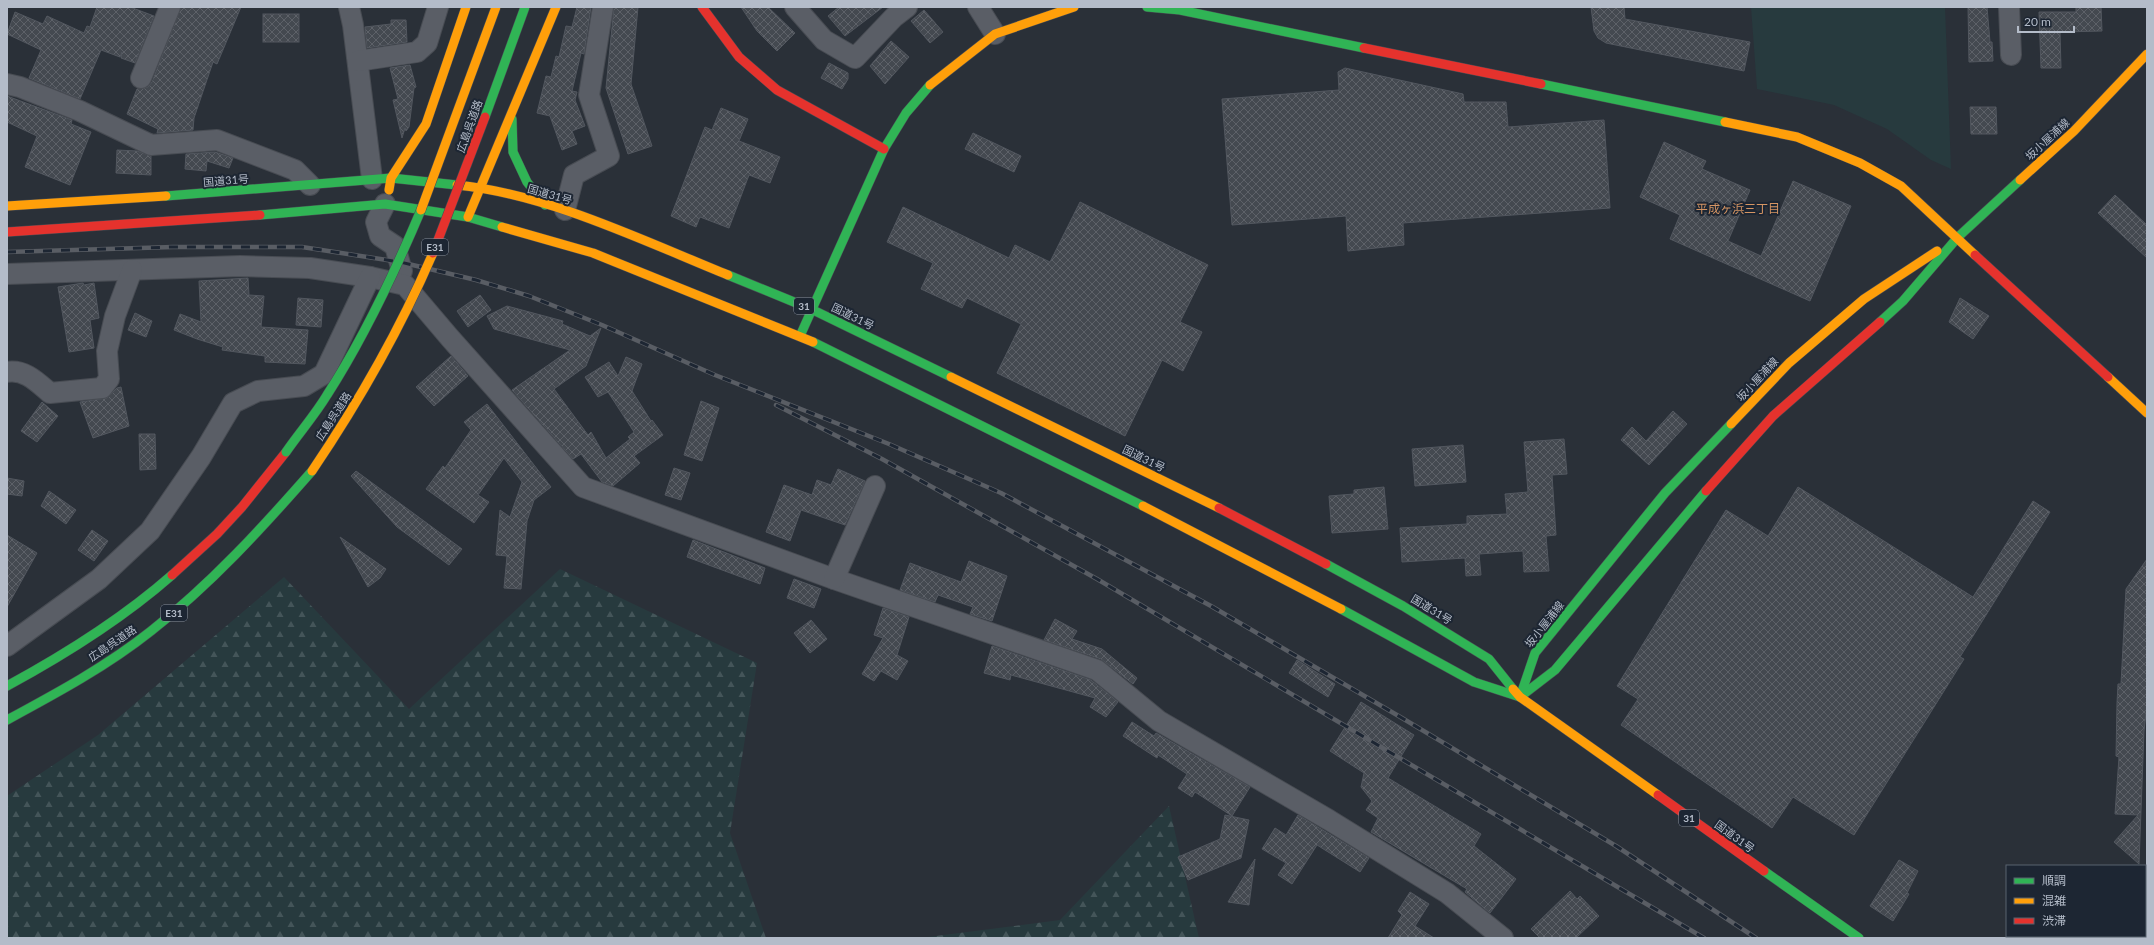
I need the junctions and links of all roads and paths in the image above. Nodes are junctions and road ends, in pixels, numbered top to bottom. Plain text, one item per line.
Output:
1 (170, 7) edge
2 (349, 7) edge
3 (438, 7) edge
4 (466, 7) edge
5 (496, 7) edge
6 (525, 7) edge
7 (556, 7) edge
8 (603, 7) edge
9 (702, 7) edge
10 (795, 7) edge
11 (907, 7) edge
12 (978, 7) edge
13 (1074, 7) edge
14 (1147, 7) edge
15 (2009, 7) edge
16 (995, 34) junction
17 (2147, 54) edge
18 (2011, 55) dead end
19 (358, 61) junction
20 (140, 78) dead end
21 (7, 84) edge
22 (511, 114) junction
23 (884, 149) junction
24 (381, 179) junction
25 (310, 185) junction
26 (479, 187) junction
27 (385, 204) junction
28 (545, 205) junction
29 (7, 206) edge
30 (565, 210) junction
31 (468, 217) junction
32 (7, 232) edge
33 (1958, 237) junction
34 (132, 270) junction
35 (7, 274) edge
36 (370, 276) junction
37 (405, 285) junction
38 (811, 309) junction
39 (800, 336) junction
40 (7, 372) edge
41 (2147, 413) edge
42 (875, 486) dead end
43 (834, 579) junction
44 (7, 646) edge
45 (7, 686) edge
46 (1520, 697) junction
47 (7, 720) edge
48 (1502, 938) edge
49 (1859, 938) edge

1 - 20 street
2 - 19 street
3 - 19 street
4 - 24 main road
5 - 45 main road, 広島呉道路 / E31, bridge
6 - 47 main road, 広島呉道路 / E31, bridge
7 - 22 main road
8 - 30 street
9 - 23 main road
10 - 11 street
12 - 16 street
13 - 16 main road
14 - 33 main road
15 - 18 street
16 - 23 main road
17 - 33 main road, 坂小屋浦線
19 - 24 street
21 - 25 street
22 - 26 main road
22 - 28 main road
23 - 38 main road
24 - 25 main road, 国道31号 / 31
24 - 26 main road, 国道31号 / 31
24 - 27 main road
25 - 29 main road, 国道31号 / 31
26 - 28 main road, 国道31号 / 31
26 - 31 main road
27 - 31 main road, 国道31号 / 31
27 - 32 main road, 国道31号 / 31
27 - 37 street
28 - 30 main road, 国道31号 / 31
30 - 38 main road, 国道31号 / 31
31 - 39 main road, 国道31号 / 31
33 - 41 main road
33 - 46 main road, 坂小屋浦線
33 - 46 main road, 坂小屋浦線
34 - 35 street
34 - 36 street
34 - 40 street
36 - 37 street
36 - 44 street
37 - 43 street
38 - 39 main road
38 - 46 main road, 国道31号 / 31
39 - 46 main road, 国道31号 / 31
42 - 43 street
43 - 48 street
46 - 49 main road, 国道31号 / 31

